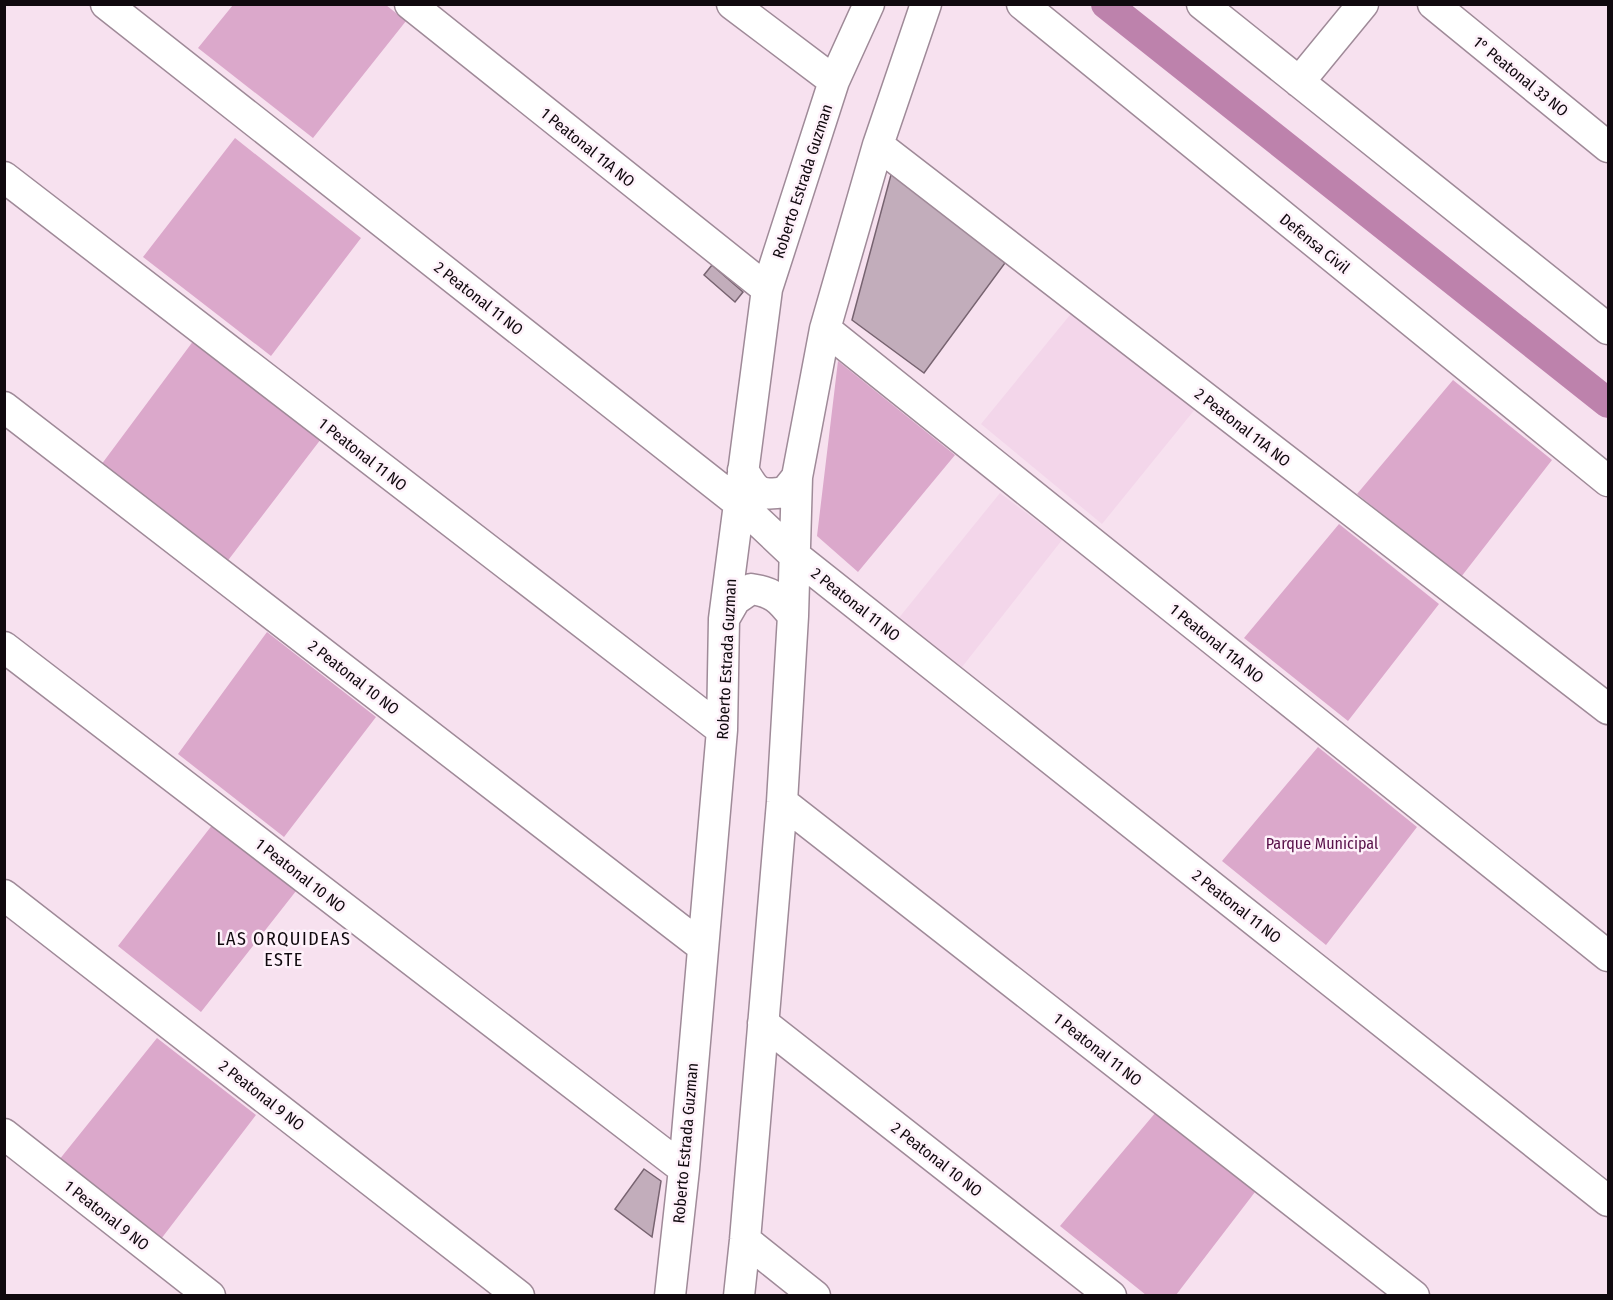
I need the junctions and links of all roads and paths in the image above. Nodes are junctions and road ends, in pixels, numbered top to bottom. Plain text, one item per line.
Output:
1 (106, 4) edge
2 (410, 4) edge
3 (732, 4) edge
4 (869, 4) edge
5 (926, 4) edge
6 (1022, 4) edge
7 (1202, 4) edge
8 (1363, 4) edge
9 (1433, 4) edge
10 (834, 81) junction
11 (1299, 82) junction
12 (878, 145) junction
13 (1608, 147) edge
14 (4, 177) edge
15 (767, 289) junction
16 (825, 329) junction
17 (1608, 329) edge
18 (4, 407) edge
19 (743, 470) junction
20 (797, 477) junction
21 (1608, 481) edge
22 (740, 504) junction
23 (794, 555) junction
24 (793, 616) junction
25 (724, 619) junction
26 (4, 647) edge
27 (1608, 709) edge
28 (722, 730) junction
29 (782, 802) junction
30 (4, 895) edge
31 (703, 947) junction
32 (1608, 956) edge
33 (763, 1023) junction
34 (4, 1134) edge
35 (684, 1169) junction
36 (1608, 1201) edge
37 (745, 1240) junction
38 (210, 1296) edge
39 (519, 1296) edge
40 (670, 1296) edge
41 (739, 1296) edge
42 (815, 1296) edge
43 (1111, 1296) edge
44 (1414, 1296) edge

1 - 22 street, 2 Peatonal 11 NO
2 - 15 street, 1 Peatonal 11A NO
3 - 10 street
4 - 10 street, Roberto Estrada Guzman
5 - 12 street
6 - 21 street, Defensa Civil
7 - 11 street
8 - 11 street
9 - 13 street, 1° Peatonal 33 NO
10 - 15 street, Roberto Estrada Guzman
11 - 17 street
12 - 16 street
12 - 27 street, 2 Peatonal 11A NO
14 - 28 street, 1 Peatonal 11 NO
15 - 19 street, Roberto Estrada Guzman
16 - 20 street
16 - 32 street, 1 Peatonal 11A NO
18 - 31 street, 2 Peatonal 10 NO
19 - 20 street
19 - 22 street, Roberto Estrada Guzman
20 - 23 street
22 - 23 street, 2 Peatonal 11 NO
22 - 25 street, Roberto Estrada Guzman
23 - 24 street
23 - 36 street, 2 Peatonal 11 NO
24 - 25 street
24 - 29 street
25 - 28 street, Roberto Estrada Guzman
26 - 35 street, 1 Peatonal 10 NO
28 - 31 street, Roberto Estrada Guzman
29 - 33 street
29 - 44 street, 1 Peatonal 11 NO
30 - 39 street, 2 Peatonal 9 NO
31 - 35 street, Roberto Estrada Guzman
33 - 37 street
33 - 43 street, 2 Peatonal 10 NO
34 - 38 street, 1 Peatonal 9 NO
35 - 40 street, Roberto Estrada Guzman
37 - 41 street
37 - 42 street

